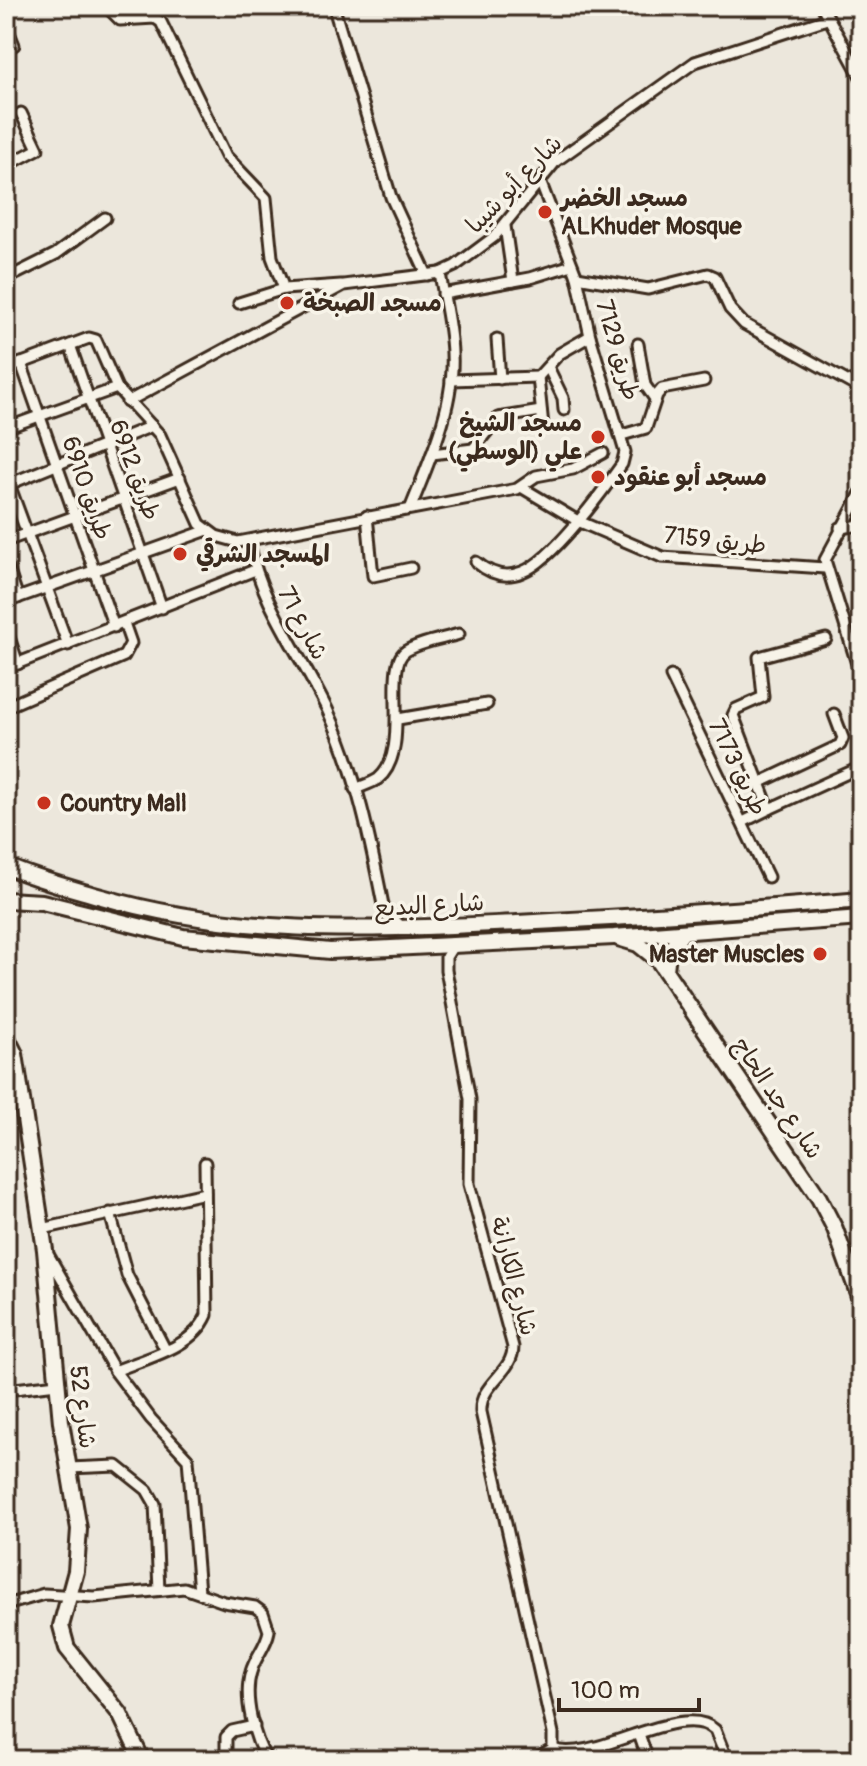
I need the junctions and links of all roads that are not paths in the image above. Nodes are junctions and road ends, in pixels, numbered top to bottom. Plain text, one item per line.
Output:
1 (106, 6) edge
2 (822, 6) edge
3 (336, 15) dead end
4 (827, 19) junction
5 (6, 25) edge
6 (14, 45) dead end
7 (857, 61) edge
8 (861, 77) edge
9 (21, 113) dead end
10 (6, 166) edge
11 (540, 181) junction
12 (105, 218) dead end
13 (505, 226) junction
14 (572, 265) junction
15 (440, 273) junction
16 (427, 275) junction
17 (577, 277) junction
18 (6, 279) edge
19 (513, 281) junction
20 (344, 285) junction
21 (284, 289) junction
22 (443, 294) junction
23 (239, 303) dead end
24 (590, 336) junction
25 (497, 339) dead end
26 (638, 344) dead end
27 (70, 345) junction
28 (21, 363) junction
29 (6, 369) edge
30 (549, 369) junction
31 (538, 377) junction
32 (500, 379) junction
33 (451, 380) junction
34 (704, 381) dead end
35 (117, 388) junction
36 (861, 389) edge
37 (88, 398) junction
38 (655, 399) junction
39 (127, 402) junction
40 (564, 410) dead end
41 (541, 411) junction
42 (40, 415) junction
43 (152, 426) junction
44 (543, 426) dead end
45 (6, 428) edge
46 (622, 435) junction
47 (105, 445) junction
48 (603, 453) dead end
49 (432, 454) junction
50 (57, 464) junction
51 (180, 478) junction
52 (8, 480) edge
53 (521, 487) junction
54 (861, 493) edge
55 (124, 499) junction
56 (411, 507) junction
57 (75, 516) junction
58 (367, 516) junction
59 (578, 521) junction
60 (861, 525) edge
61 (840, 528) junction
62 (205, 531) junction
63 (27, 533) junction
64 (6, 541) edge
65 (249, 542) junction
66 (144, 553) junction
67 (476, 562) dead end
68 (6, 563) edge
69 (411, 568) dead end
70 (825, 568) junction
71 (255, 570) junction
72 (95, 572) junction
73 (48, 588) junction
74 (18, 598) junction
75 (6, 602) edge
76 (162, 608) junction
77 (119, 625) junction
78 (6, 628) edge
79 (459, 634) dead end
80 (826, 639) dead end
81 (68, 645) junction
82 (857, 650) edge
83 (18, 664) junction
84 (6, 668) edge
85 (671, 676) dead end
86 (861, 677) edge
87 (487, 704) dead end
88 (6, 707) edge
89 (834, 714) dead end
90 (398, 719) junction
91 (861, 767) edge
92 (757, 784) junction
93 (355, 789) junction
94 (769, 809) junction
95 (743, 822) junction
96 (6, 866) edge
97 (768, 877) dead end
98 (6, 900) edge
99 (861, 900) edge
100 (384, 910) junction
101 (861, 918) edge
102 (404, 929) junction
103 (368, 930) junction
104 (683, 932) junction
105 (614, 937) junction
106 (453, 946) junction
107 (427, 948) junction
108 (446, 970) junction
109 (666, 970) junction
110 (6, 1036) edge
111 (13, 1087) edge
112 (205, 1163) dead end
113 (205, 1193) junction
114 (110, 1213) junction
115 (42, 1229) junction
116 (45, 1250) junction
117 (861, 1302) edge
118 (165, 1349) junction
119 (115, 1371) junction
120 (57, 1384) junction
121 (6, 1390) edge
122 (69, 1468) junction
123 (159, 1590) junction
124 (199, 1592) junction
125 (68, 1594) junction
126 (6, 1605) edge
127 (254, 1726) junction
128 (639, 1734) junction
129 (553, 1749) junction
130 (264, 1757) edge
131 (142, 1760) edge
132 (226, 1760) edge
133 (535, 1760) edge
134 (648, 1760) edge
135 (727, 1760) edge

1 - 21 street
2 - 4 street
3 - 16 street
4 - 7 street
4 - 11 street, شارع أبو شيبا
5 - 6 street
7 - 8 street
9 - 10 street
11 - 13 street, شارع أبو شيبا
11 - 14 street, طريق 7129
12 - 18 street
13 - 15 street, شارع أبو شيبا
13 - 19 street
14 - 17 street, طريق 7129
14 - 19 street
15 - 16 street
15 - 22 street
16 - 20 street
17 - 24 street, طريق 7129
17 - 36 street
19 - 22 street
20 - 21 street
20 - 39 street
21 - 23 street
22 - 33 street
24 - 30 street
24 - 46 street, طريق 7129
25 - 32 street
26 - 38 street
27 - 28 street
27 - 35 street
27 - 37 street, طريق 6912
28 - 29 street
28 - 42 street, طريق 6910
30 - 31 street
30 - 40 street
31 - 32 street
31 - 41 street
32 - 33 street
33 - 49 street
34 - 38 street
35 - 37 street
35 - 39 street
37 - 42 street
37 - 47 street, طريق 6912
38 - 46 street
39 - 43 street
41 - 44 street
41 - 49 street
42 - 45 street
42 - 50 street, طريق 6910
43 - 47 street
43 - 51 street
46 - 59 street, طريق 7129
47 - 50 street
47 - 55 street, طريق 6912
48 - 53 street
49 - 56 street
50 - 52 street
50 - 57 street, طريق 6910
51 - 55 street
51 - 62 street
52 - 63 street
53 - 56 street
53 - 59 street, طريق 7159
54 - 61 street
55 - 57 street
55 - 66 street, طريق 6912
56 - 58 street
57 - 63 street
57 - 72 street, طريق 6910
58 - 65 street
58 - 69 street
59 - 67 street, طريق 7129
59 - 70 street, طريق 7159
60 - 61 street
61 - 70 street
62 - 65 street
62 - 66 street
63 - 64 street
63 - 73 street
65 - 71 street, شارع 71
66 - 72 street
66 - 76 street, طريق 6912
68 - 74 street
70 - 82 street
71 - 76 street
71 - 93 street, شارع 71
72 - 73 street
72 - 77 street, طريق 6910
73 - 74 street
73 - 81 street
74 - 75 street
76 - 77 street
77 - 81 street
77 - 88 street
78 - 83 street
79 - 90 street
80 - 92 street
81 - 83 street
82 - 86 street
83 - 84 street
85 - 95 street, طريق 7173
87 - 90 street
89 - 92 street
90 - 93 street
91 - 94 street
92 - 94 street
93 - 100 street, شارع 71
94 - 95 street
95 - 97 street, طريق 7173
96 - 103 main road, شارع البديع
98 - 107 main road, شارع البديع
99 - 102 main road, شارع البديع
100 - 102 street
100 - 103 street
101 - 104 main road, شارع البديع
102 - 103 main road, شارع البديع
104 - 105 main road, شارع البديع
104 - 109 main road
105 - 106 main road, شارع البديع
105 - 109 main road, شارع جد الحاج
106 - 107 main road, شارع البديع
106 - 108 street, شارع الكارانة
107 - 108 street
108 - 129 street, شارع الكارانة
109 - 117 main road, شارع جد الحاج
110 - 111 main road, شارع 52
111 - 115 main road, شارع 52
112 - 113 street
113 - 114 street
113 - 118 street
114 - 115 street
114 - 118 street
115 - 116 main road, شارع 52
116 - 119 street
116 - 120 main road, شارع 52
118 - 119 street
119 - 124 street
120 - 121 street
120 - 122 main road, شارع 52
122 - 123 street
122 - 125 main road, شارع 52
123 - 124 street
123 - 125 street
124 - 127 street
125 - 126 street
125 - 131 main road, شارع 52
127 - 130 street
127 - 132 street
128 - 129 street
128 - 134 street
128 - 135 street
129 - 133 street

